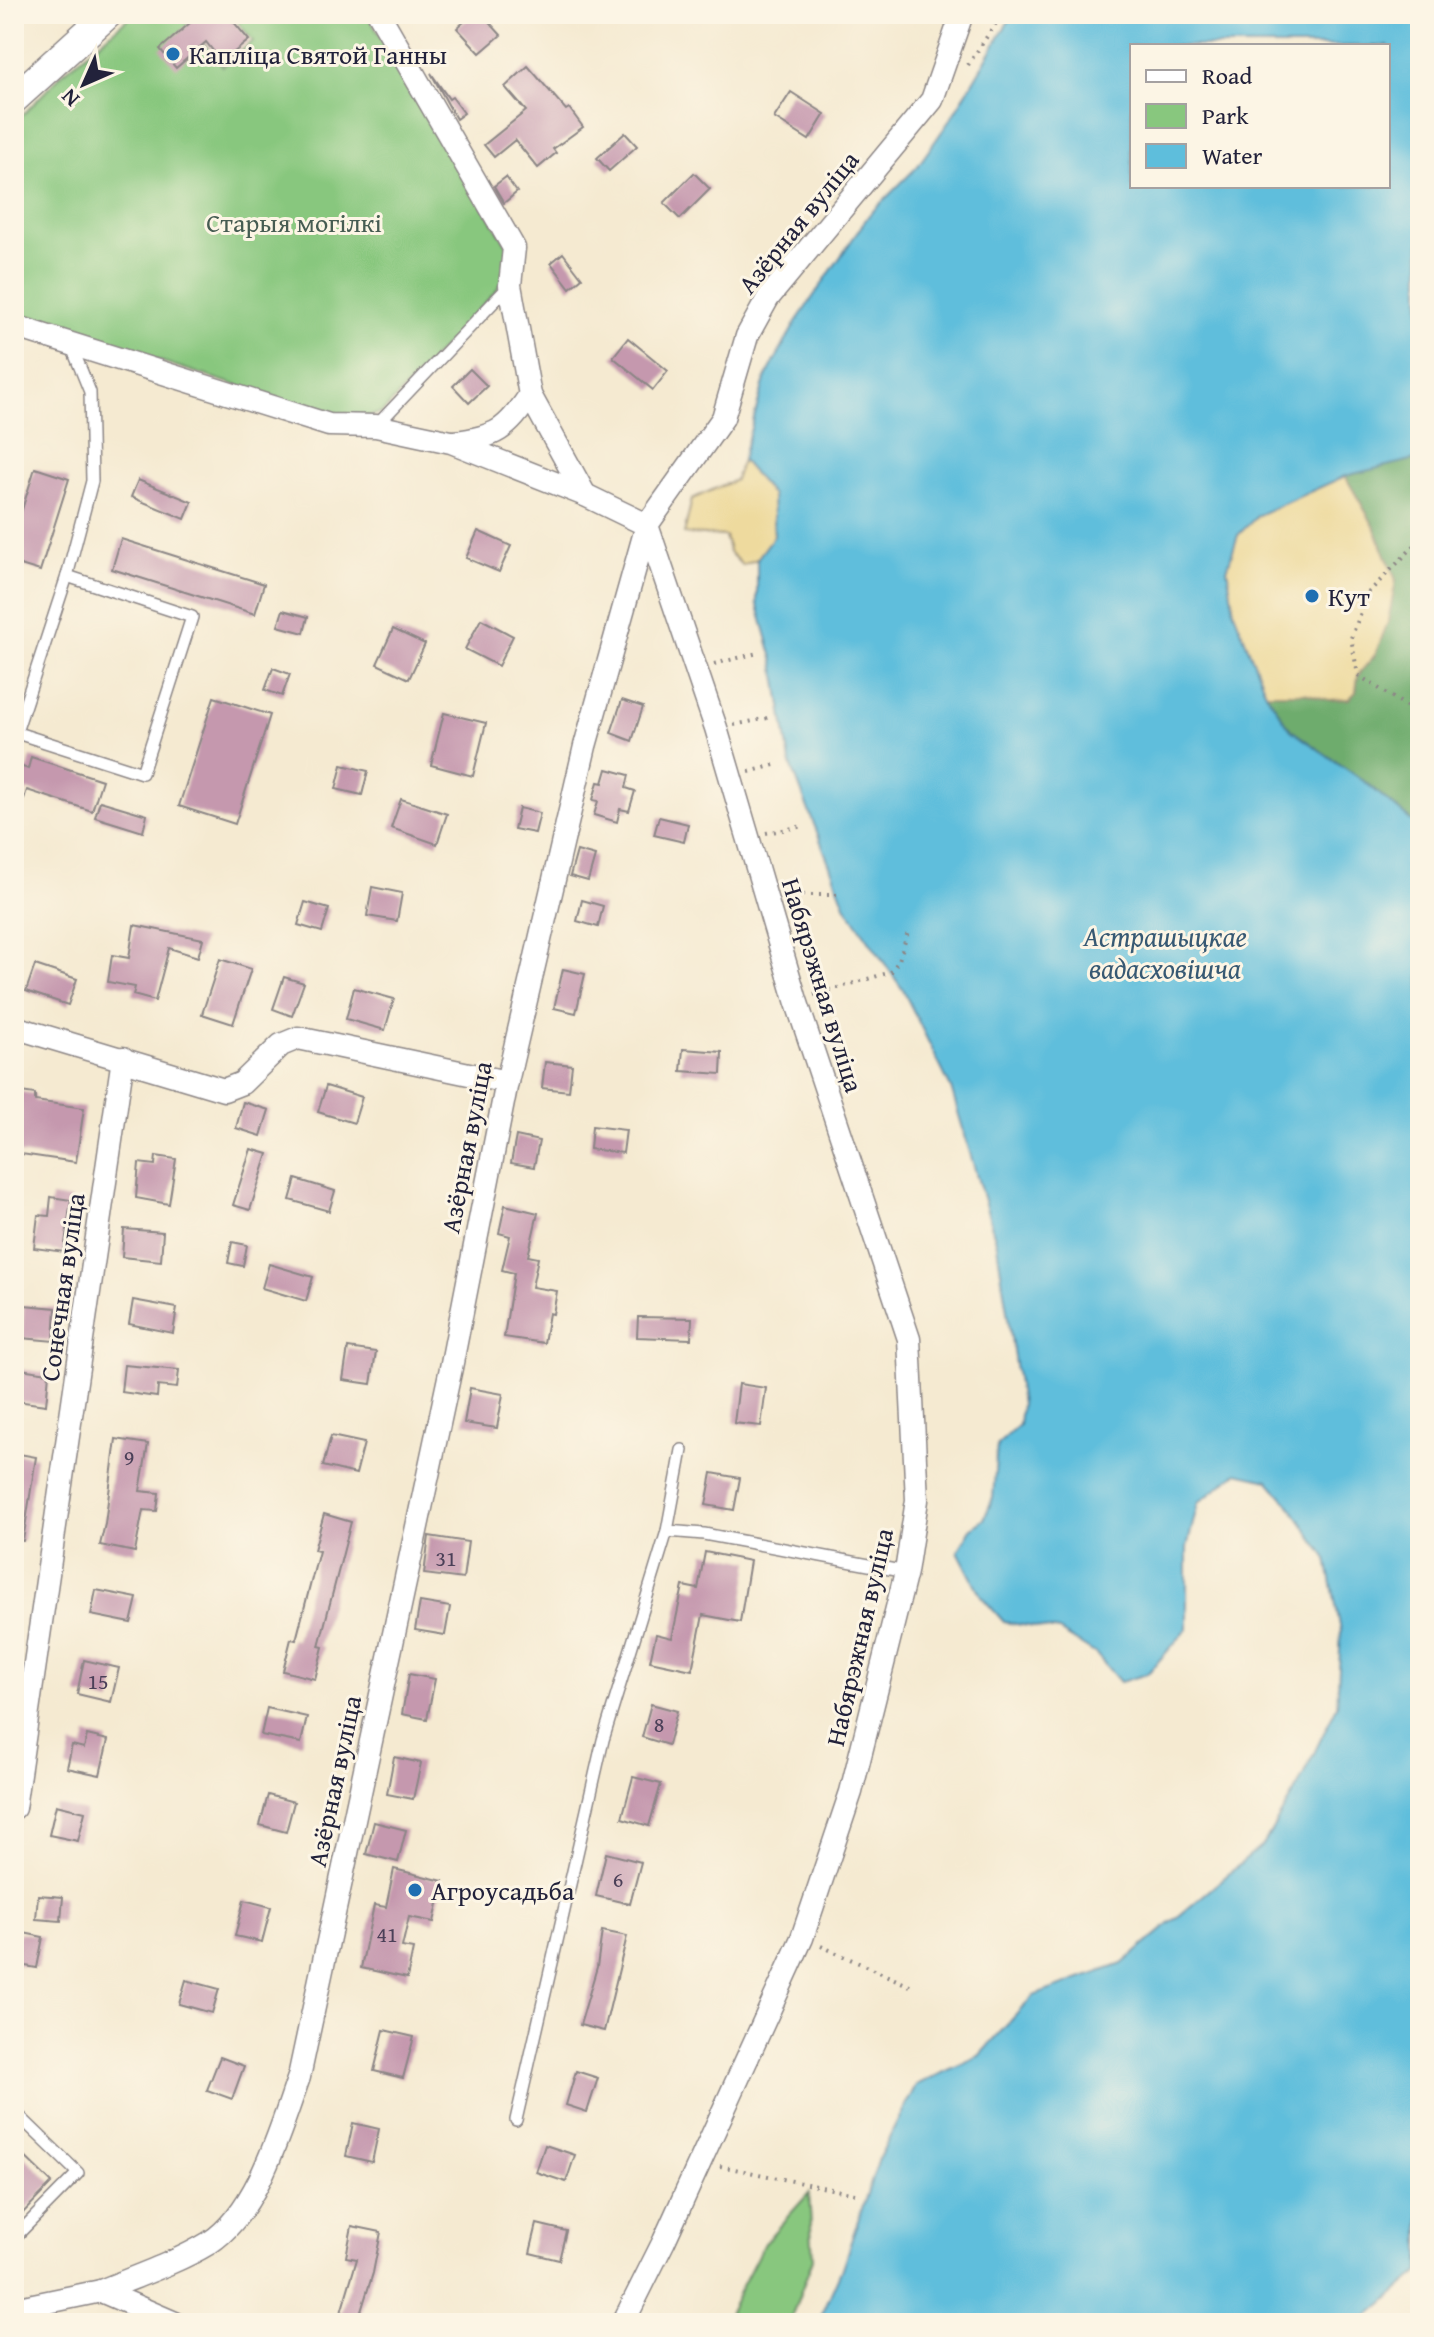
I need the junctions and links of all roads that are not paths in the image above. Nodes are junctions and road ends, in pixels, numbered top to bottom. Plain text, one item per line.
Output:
1 (108, 14) edge
2 (379, 14) edge
3 (962, 14) edge
4 (14, 99) edge
5 (510, 285) junction
6 (14, 326) edge
7 (71, 345) junction
8 (530, 395) junction
9 (376, 426) junction
10 (451, 442) junction
11 (585, 495) junction
12 (647, 525) junction
13 (67, 576) junction
14 (15, 732) edge
15 (14, 1027) edge
16 (123, 1058) junction
17 (507, 1082) junction
18 (682, 1450) dead end
19 (667, 1531) junction
20 (906, 1572) junction
21 (14, 1808) edge
22 (14, 2111) edge
23 (516, 2120) dead end
24 (14, 2238) edge
25 (101, 2291) junction
26 (14, 2309) edge
27 (175, 2323) edge
28 (623, 2323) edge

1 - 4 street
2 - 5 street
3 - 12 street, Азёрная вуліца
5 - 8 street
5 - 9 lane
6 - 7 street
7 - 9 street
7 - 13 lane
8 - 10 street
8 - 11 street
9 - 10 street
10 - 11 street
11 - 12 street
12 - 17 street, Азёрная вуліца
12 - 20 street, Набярэжная вуліца
13 - 14 lane
13 - 14 lane
15 - 16 street
16 - 17 street
16 - 21 street, Сонечная вуліца
17 - 25 street, Азёрная вуліца
18 - 19 lane
19 - 20 lane
19 - 23 lane
20 - 28 street, Набярэжная вуліца
22 - 24 lane
25 - 26 street
25 - 27 street

